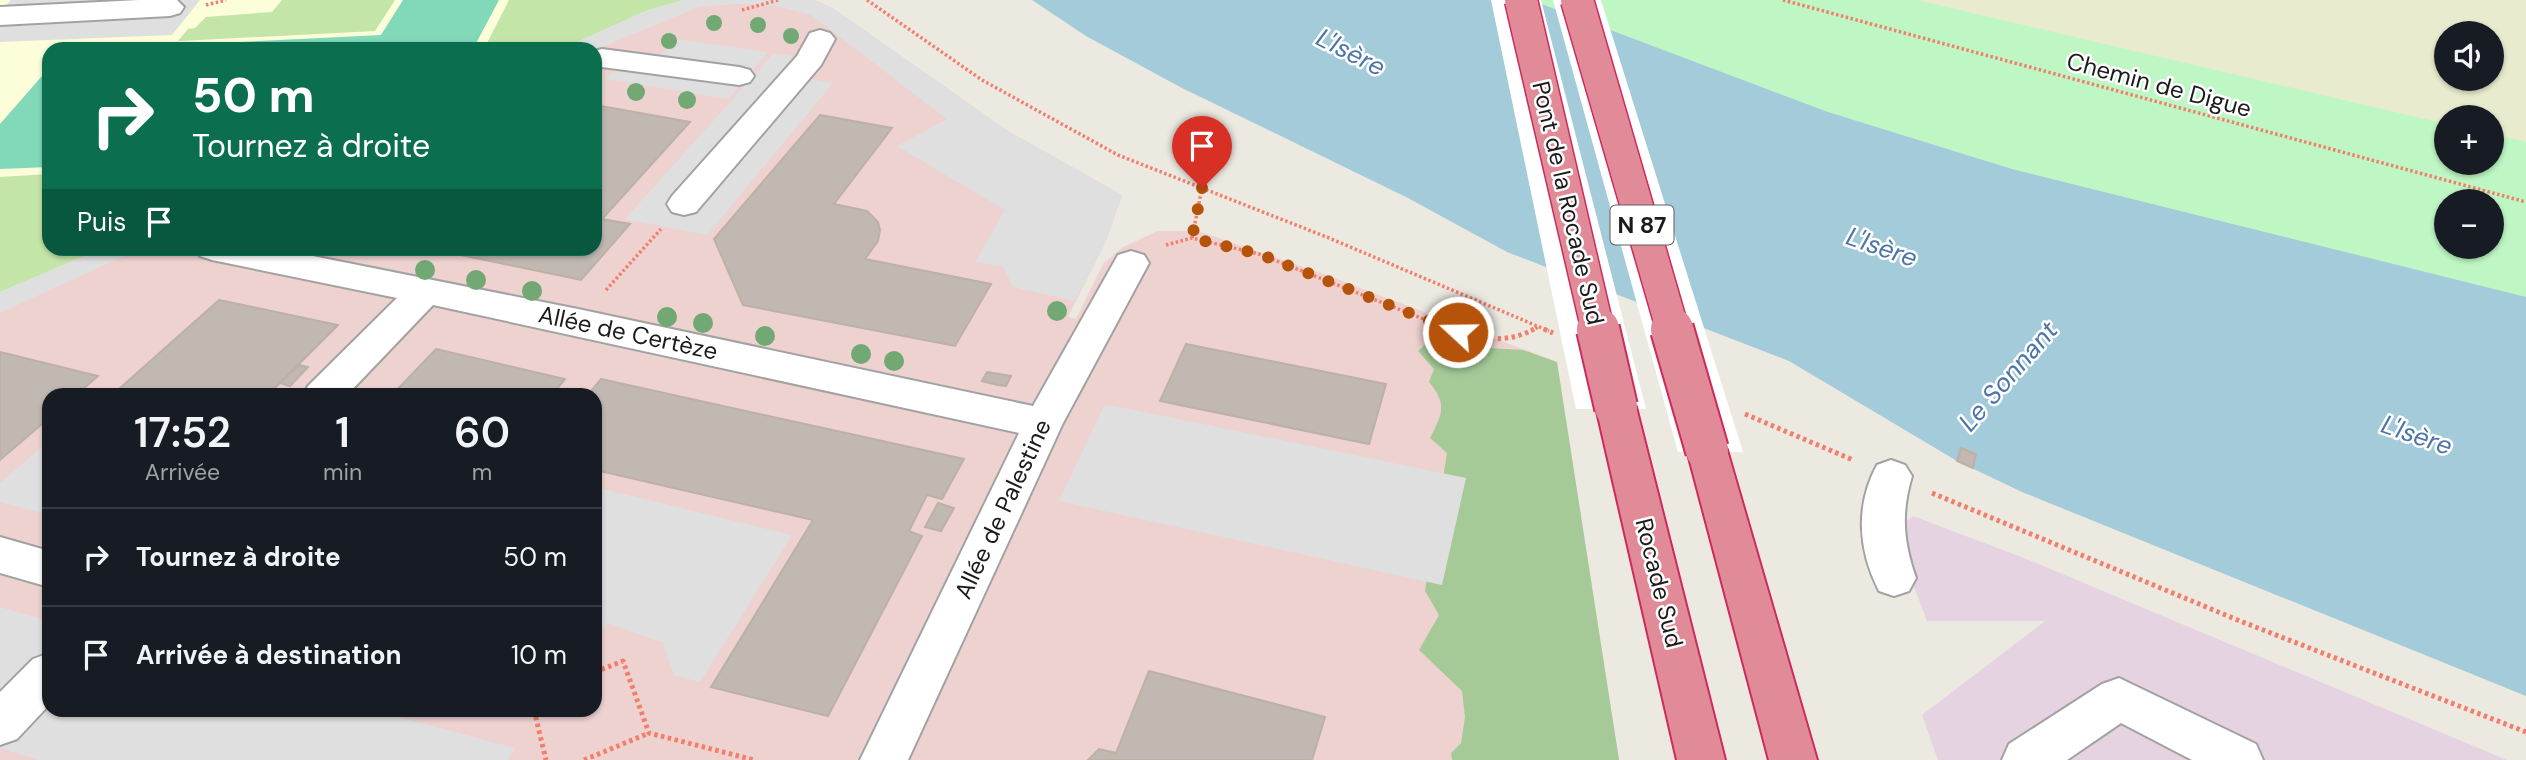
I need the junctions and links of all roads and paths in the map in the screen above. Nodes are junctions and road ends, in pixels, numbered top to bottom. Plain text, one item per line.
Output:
1 (778, 0) edge
2 (1521, 0) edge
3 (1577, 0) edge
4 (1783, 0) edge
5 (170, 7) dead end
6 (742, 10) dead end
7 (0, 16) edge
8 (820, 40) dead end
9 (602, 58) dead end
10 (739, 76) dead end
11 (1202, 188) dead end
12 (2526, 202) edge
13 (684, 204) joint
14 (1192, 238) junction
15 (251, 256) edge
16 (1130, 262) joint
17 (425, 292) junction
18 (578, 322) junction
19 (1538, 327) dead end
20 (331, 388) edge
21 (1616, 407) joint
22 (1043, 423) junction
23 (1891, 476) dead end
24 (0, 555) edge
25 (42, 567) edge
26 (1894, 578) dead end
27 (602, 670) edge
28 (42, 680) edge
29 (536, 717) edge
30 (0, 724) edge
31 (649, 733) junction
32 (546, 760) edge
33 (584, 760) edge
34 (754, 760) edge
35 (884, 760) edge
36 (1701, 760) edge
37 (1793, 760) edge
38 (2026, 760) edge
39 (2239, 760) edge

1 - 6 path
2 - 21 highway, Pont de la Rocade Sud / N 87, bridge
3 - 37 highway, N 87, bridge
4 - 12 path, Chemin de Digue
5 - 7 street
8 - 13 street
9 - 10 street
11 - 14 path
13 - 18 path
14 - 16 path
14 - 19 path
15 - 17 street, Allée de Certèze
16 - 22 street, Allée de Palestine
17 - 18 street, Allée de Certèze
17 - 20 street
18 - 22 street, Allée de Certèze
21 - 36 highway, Rocade Sud / N 87
22 - 35 street, Allée de Palestine
23 - 26 street
24 - 25 street
27 - 31 path
28 - 30 street
29 - 32 path
31 - 33 path
31 - 34 path
38 - 39 street

